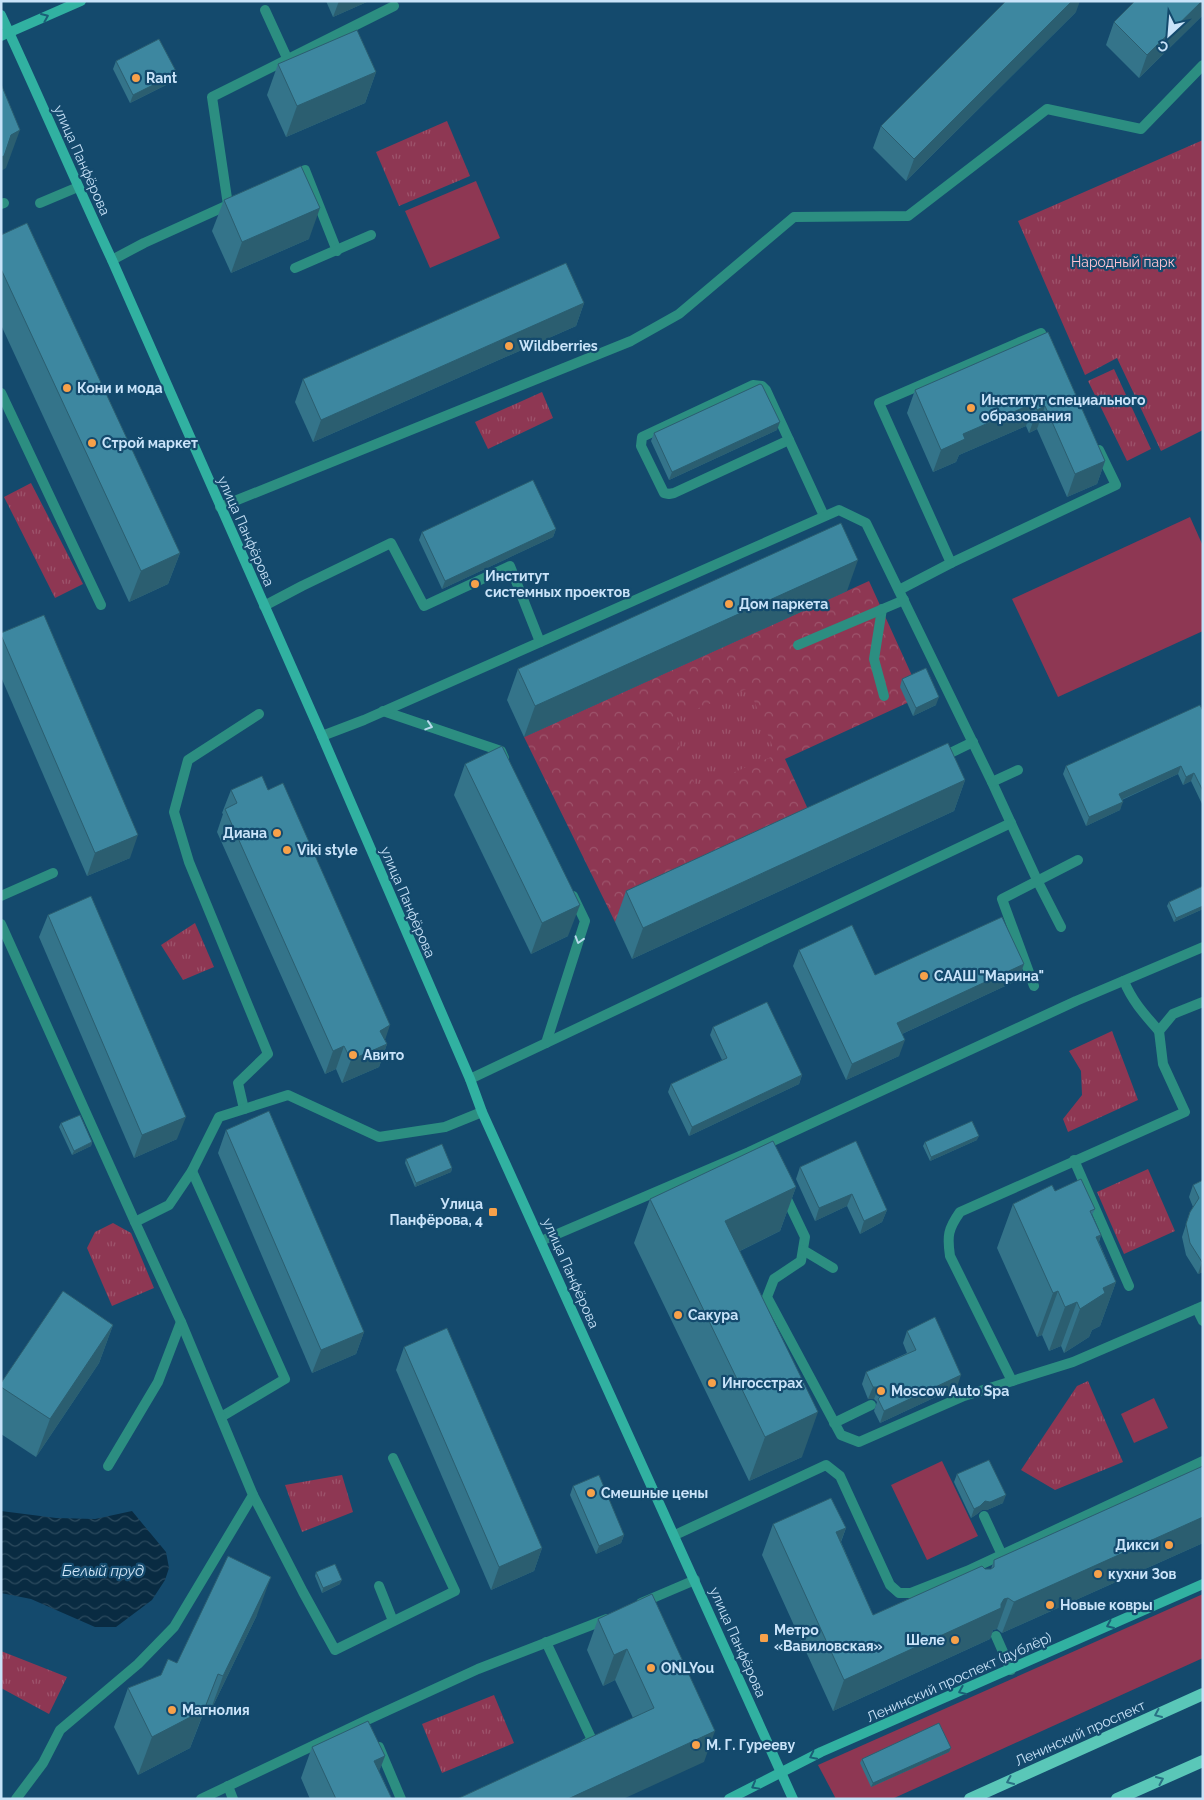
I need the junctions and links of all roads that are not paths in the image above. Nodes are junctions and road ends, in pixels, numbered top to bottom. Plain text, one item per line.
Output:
1 (81, 1) edge
2 (394, 6) dead end
3 (265, 10) dead end
4 (1, 15) edge
5 (5, 34) edge
6 (287, 58) junction
7 (1203, 65) edge
8 (278, 182) edge
9 (78, 187) junction
10 (40, 203) dead end
11 (371, 235) dead end
12 (337, 250) junction
13 (112, 260) junction
14 (295, 268) dead end
15 (1054, 360) edge
16 (1, 393) edge
17 (789, 440) junction
18 (1094, 440) edge
19 (220, 507) junction
20 (824, 516) junction
21 (951, 563) junction
22 (902, 595) junction
23 (101, 605) dead end
24 (264, 606) junction
25 (882, 610) junction
26 (540, 642) junction
27 (798, 645) dead end
28 (884, 696) dead end
29 (383, 711) junction
30 (258, 714) dead end
31 (322, 736) junction
32 (973, 742) junction
33 (930, 762) edge
34 (1018, 770) dead end
35 (511, 771) edge
36 (992, 782) junction
37 (1011, 823) junction
38 (1078, 860) dead end
39 (53, 874) dead end
40 (1038, 882) junction
41 (570, 890) edge
42 (1, 896) edge
43 (2, 926) edge
44 (1061, 927) dead end
45 (1203, 947) edge
46 (1124, 981) junction
47 (1034, 986) dead end
48 (1203, 1002) edge
49 (1159, 1031) junction
50 (546, 1043) junction
51 (470, 1079) junction
52 (244, 1109) junction
53 (482, 1112) junction
54 (1074, 1160) junction
55 (192, 1170) junction
56 (780, 1183) edge
57 (135, 1222) junction
58 (541, 1241) junction
59 (803, 1250) junction
60 (833, 1268) dead end
61 (1129, 1286) dead end
62 (1200, 1307) edge
63 (1203, 1321) edge
64 (181, 1322) junction
65 (1012, 1381) junction
66 (871, 1404) edge
67 (221, 1416) junction
68 (834, 1423) junction
69 (394, 1458) dead end
70 (1203, 1461) edge
71 (108, 1466) dead end
72 (253, 1495) junction
73 (984, 1516) edge
74 (674, 1535) junction
75 (1002, 1555) junction
76 (695, 1580) junction
77 (1203, 1584) edge
78 (379, 1586) dead end
79 (635, 1606) edge
80 (619, 1614) edge
81 (393, 1621) junction
82 (996, 1636) edge
83 (546, 1642) junction
84 (1011, 1670) junction
85 (1203, 1694) edge
86 (370, 1728) junction
87 (574, 1749) edge
88 (1203, 1761) edge
89 (781, 1772) junction
90 (228, 1786) junction
91 (16, 1799) edge
92 (201, 1799) edge
93 (234, 1799) edge
94 (401, 1799) edge
95 (729, 1799) edge
96 (793, 1799) edge
97 (970, 1799) edge
98 (1117, 1799) edge

5 -> 1 street
2 - 6 lane
3 - 6 lane
4 - 5 street, улица Панфёрова
5 - 9 street, улица Панфёрова
6 - 13 lane
7 - 19 lane
8 - 12 lane
9 - 10 lane
9 - 13 street, улица Панфёрова
11 - 12 lane
12 - 14 lane
13 - 19 street, улица Панфёрова
15 - 21 lane
16 - 23 lane
17 - 17 lane
17 - 20 lane
18 - 21 lane
19 - 24 street, улица Панфёрова
20 - 22 lane
20 - 26 lane
21 - 22 lane
22 - 25 lane
22 - 32 lane
24 - 26 lane
24 - 31 street, улица Панфёрова
25 - 27 lane
25 - 28 lane
26 - 29 lane
29 - 31 lane
29 -> 35 lane
30 - 52 lane
31 - 51 street, улица Панфёрова
32 - 33 lane
32 - 36 lane
34 - 36 lane
36 - 37 lane
37 - 40 lane
37 - 50 lane
38 - 40 lane
39 - 42 lane
40 - 44 lane
40 - 47 lane
41 -> 50 lane
43 - 57 lane
45 - 46 lane
46 - 49 lane
46 - 58 lane
48 - 49 lane
49 - 54 lane
50 - 51 lane
51 - 53 street, улица Панфёрова
52 - 53 lane
52 - 55 lane
53 - 58 street, улица Панфёрова
54 - 61 lane
54 - 65 lane
55 - 57 lane
55 - 67 lane
56 - 59 lane
57 - 64 lane
58 - 74 street, улица Панфёрова
59 - 60 lane
59 - 68 lane
62 - 63 lane
62 - 65 lane
64 - 67 lane
64 - 71 lane
65 - 68 lane
66 - 68 lane
67 - 72 lane
69 - 81 lane
70 - 75 lane
72 - 81 lane
72 - 91 lane
73 - 75 lane
74 - 75 lane
74 - 76 street, улица Панфёрова
76 - 79 lane
76 - 89 street, улица Панфёрова
77 -> 84 street, Ленинский проспект (дублёр)
78 - 81 lane
80 - 83 lane
82 - 84 lane
83 - 86 lane
83 - 87 lane
84 -> 89 street, Ленинский проспект (дублёр)
85 -> 97 main road, Ленинский проспект
86 - 90 lane
86 - 94 lane
98 -> 88 main road
89 -> 95 street, Ленинский проспект (дублёр)
89 - 96 street, улица Панфёрова
90 - 92 lane
90 - 93 lane

